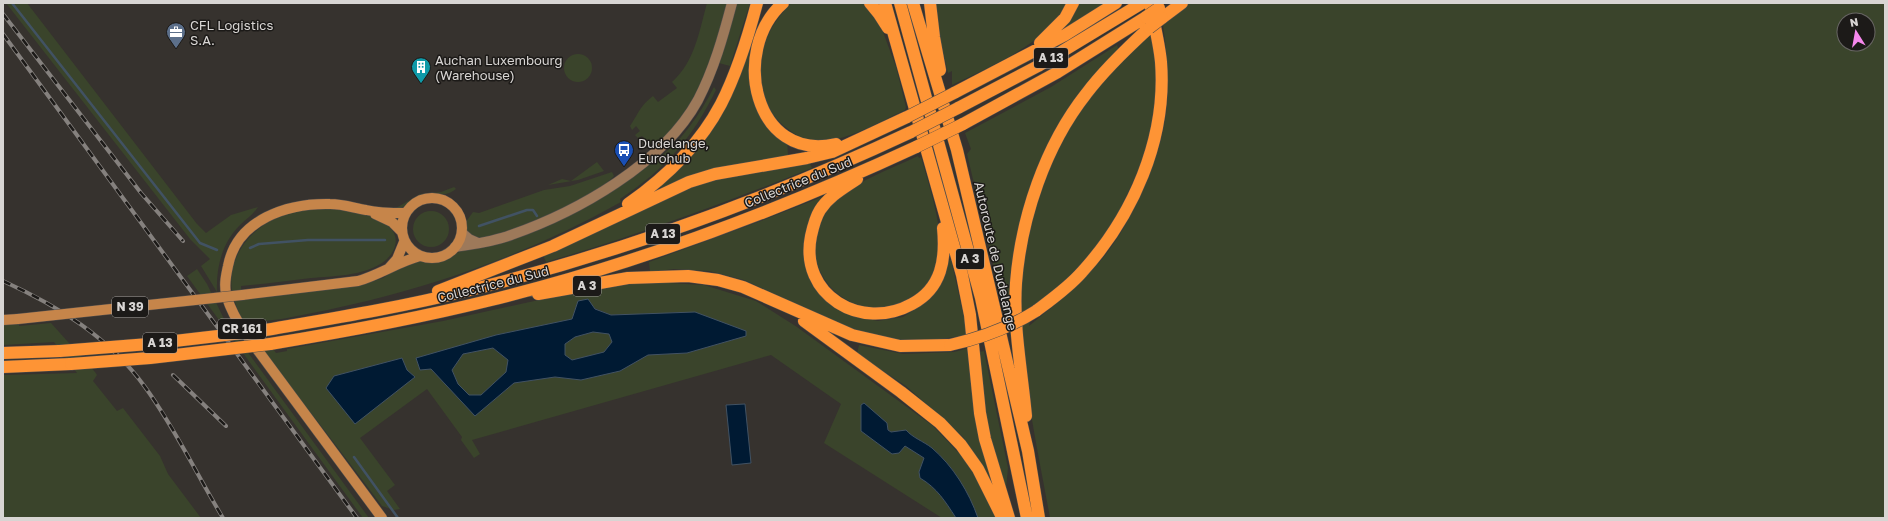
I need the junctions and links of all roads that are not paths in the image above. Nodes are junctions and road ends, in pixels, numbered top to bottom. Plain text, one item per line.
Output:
1 (732, 3) edge
2 (757, 3) edge
3 (783, 3) edge
4 (870, 3) edge
5 (885, 3) edge
6 (900, 3) edge
7 (913, 3) edge
8 (930, 3) edge
9 (1073, 3) edge
10 (1116, 3) edge
11 (1141, 3) edge
12 (1182, 3) edge
13 (1159, 8) edge
14 (1147, 23) junction
15 (1013, 63) junction
16 (904, 65) junction
17 (861, 139) junction
18 (957, 150) junction
19 (878, 165) junction
20 (942, 205) junction
21 (367, 210) junction
22 (406, 213) junction
23 (598, 224) junction
24 (401, 231) junction
25 (462, 232) junction
26 (404, 242) junction
27 (478, 243) junction
28 (455, 248) junction
29 (420, 256) junction
30 (388, 269) junction
31 (487, 301) junction
32 (404, 305) junction
33 (784, 306) junction
34 (3, 320) edge
35 (3, 353) edge
36 (3, 367) edge
37 (1028, 451) junction
38 (382, 518) edge
39 (1002, 518) edge
40 (1009, 518) edge
41 (1027, 518) edge
42 (1039, 518) edge

1 - 27 main road
2 - 23 highway
3 - 17 highway, A 13
4 - 16 highway
5 - 16 highway, A 3
6 - 41 highway, Autoroute de Dudelange / A 3
7 - 18 highway, Autoroute de Dudelange / A 3
8 - 18 highway, A 3
9 - 15 highway
10 - 15 highway, A 13
11 - 32 highway, Collectrice du Sud / A 13, bridge
12 - 13 highway
13 - 14 highway, A 13, bridge
13 - 33 highway, A 3, bridge
14 - 19 highway, Collectrice du Sud / A 13, bridge
14 - 37 highway, A 3
15 - 17 highway, A 13, bridge
16 - 20 highway, A 3
17 - 23 highway, A 13
18 - 37 highway, Autoroute de Dudelange / A 3
19 - 20 highway, A 3
19 - 31 highway, Collectrice du Sud / A 13
20 - 40 highway, A 3
21 - 22 main road, CR 161
21 - 24 main road, CR 161
21 - 38 main road, CR 161
22 - 24 main road
22 - 25 main road
23 - 32 highway
24 - 26 main road
25 - 27 main road
25 - 28 main road
26 - 29 main road
26 - 30 main road, N 39
27 - 28 main road
28 - 29 main road
29 - 30 main road, N 39
30 - 34 main road, N 39, bridge
31 - 33 highway, A 3
31 - 36 highway, Collectrice du Sud / A 13, bridge
32 - 35 highway, Collectrice du Sud / A 13, bridge
33 - 39 highway, A 3
37 - 42 highway, Autoroute de Dudelange / A 3

